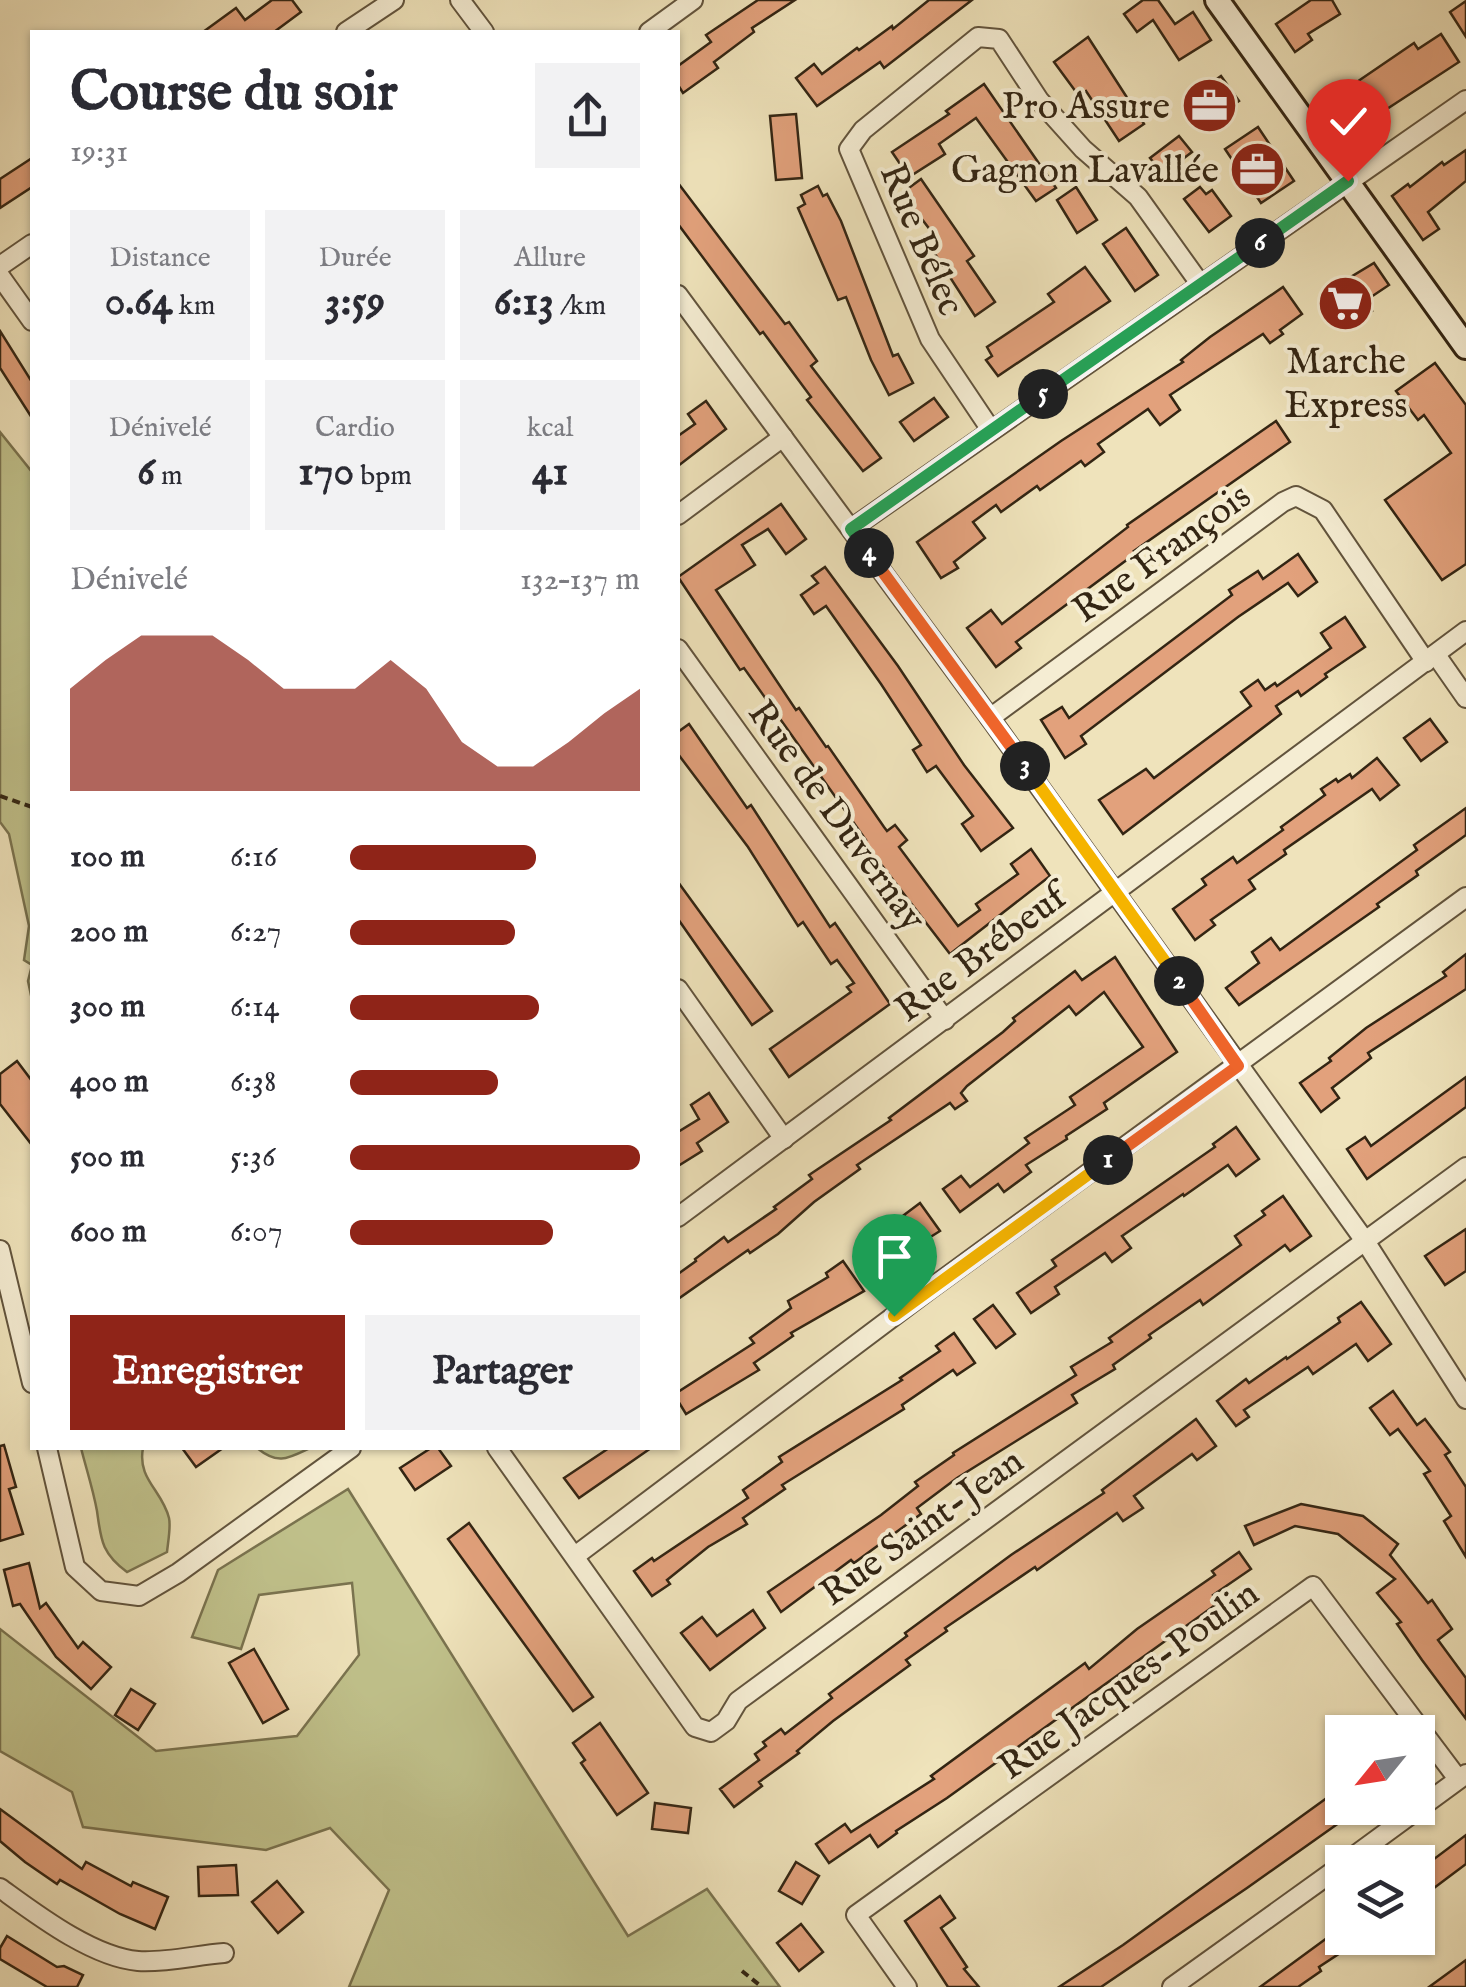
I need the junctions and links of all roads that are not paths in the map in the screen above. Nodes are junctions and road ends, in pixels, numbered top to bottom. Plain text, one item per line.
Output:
1 (394, 0) edge
2 (460, 0) edge
3 (693, 0) edge
4 (1221, 1) edge
5 (349, 30) edge
6 (482, 30) edge
7 (651, 30) edge
8 (1466, 100) edge
9 (1348, 181) junction
10 (30, 245) edge
11 (0, 266) edge
12 (0, 276) edge
13 (1201, 285) junction
14 (680, 297) edge
15 (30, 318) edge
16 (1466, 346) edge
17 (991, 430) junction
18 (782, 437) junction
19 (680, 513) edge
20 (851, 529) junction
21 (1466, 632) edge
22 (680, 652) edge
23 (1431, 659) junction
24 (1466, 698) edge
25 (990, 718) junction
26 (1115, 892) junction
27 (1466, 897) edge
28 (680, 992) edge
29 (945, 1020) junction
30 (1238, 1066) junction
31 (784, 1139) junction
32 (1466, 1167) edge
33 (680, 1217) edge
34 (1365, 1241) junction
35 (0, 1250) edge
36 (30, 1375) edge
37 (1466, 1399) edge
38 (47, 1450) edge
39 (349, 1450) edge
40 (498, 1450) edge
41 (575, 1556) junction
42 (1462, 1777) edge
43 (1370, 1845) edge
44 (1325, 1878) edge
45 (0, 1888) edge
46 (224, 1952) dead end
47 (907, 1987) edge
48 (1172, 1987) edge

1 - 5 street
2 - 6 street
3 - 7 street
4 - 9 street
8 - 9 street
9 - 13 street
9 - 16 street
10 - 11 street
12 - 15 street
13 - 17 street
13 - 17 street, Rue Bélec
14 - 18 street
17 - 20 street
18 - 19 street
18 - 20 street
20 - 25 street
21 - 23 street, Rue Brébeuf
22 - 29 street, Rue de Duvernay
23 - 24 street
23 - 25 street, Rue François
23 - 26 street, Rue Brébeuf
25 - 26 street
26 - 29 street, Rue Brébeuf
26 - 30 street
27 - 30 street
28 - 31 street
29 - 31 street, Rue Brébeuf
30 - 34 street
30 - 41 street
31 - 33 street, Rue Brébeuf
32 - 34 street, Rue Saint-Jean
34 - 37 street
34 - 41 street, Rue Saint-Jean
35 - 36 street
38 - 39 street
40 - 41 street, Rue Saint-Jean
42 - 43 street
42 - 47 street, Rue Jacques-Poulin
44 - 48 street
45 - 46 street

